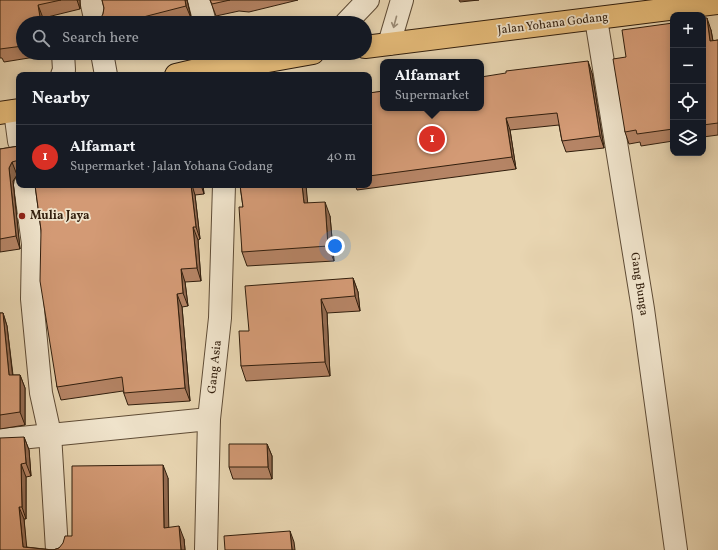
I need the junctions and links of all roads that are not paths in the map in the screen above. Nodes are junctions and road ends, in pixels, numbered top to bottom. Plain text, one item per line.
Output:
1 (91, 0) edge
2 (199, 0) edge
3 (368, 0) edge
4 (402, 0) edge
5 (717, 2) edge
6 (94, 16) edge
7 (203, 16) edge
8 (353, 16) edge
9 (596, 19) junction
10 (389, 44) junction
11 (372, 46) edge
12 (63, 60) edge
13 (103, 60) edge
14 (274, 60) edge
15 (222, 64) edge
16 (63, 72) edge
17 (105, 72) edge
18 (189, 72) edge
19 (11, 111) edge
20 (16, 130) edge
21 (25, 188) edge
22 (224, 188) edge
23 (209, 419) junction
24 (50, 434) junction
25 (0, 440) edge
26 (57, 550) edge
27 (206, 550) edge
28 (676, 550) edge

1 - 6 street
2 - 7 street
3 - 8 street
4 -> 10 street
5 - 9 main road, Jalan Yohana Godang
9 - 10 main road, Jalan Yohana Godang
9 - 28 street, Gang Bunga
10 - 11 main road, Jalan Yohana Godang
12 - 16 street
13 - 17 street
14 - 15 main road
15 - 18 main road
19 - 20 street
21 - 24 street
22 - 23 street, Gang Asia
23 - 24 street
23 - 27 street, Gang Asia
24 - 25 street
24 - 26 street

